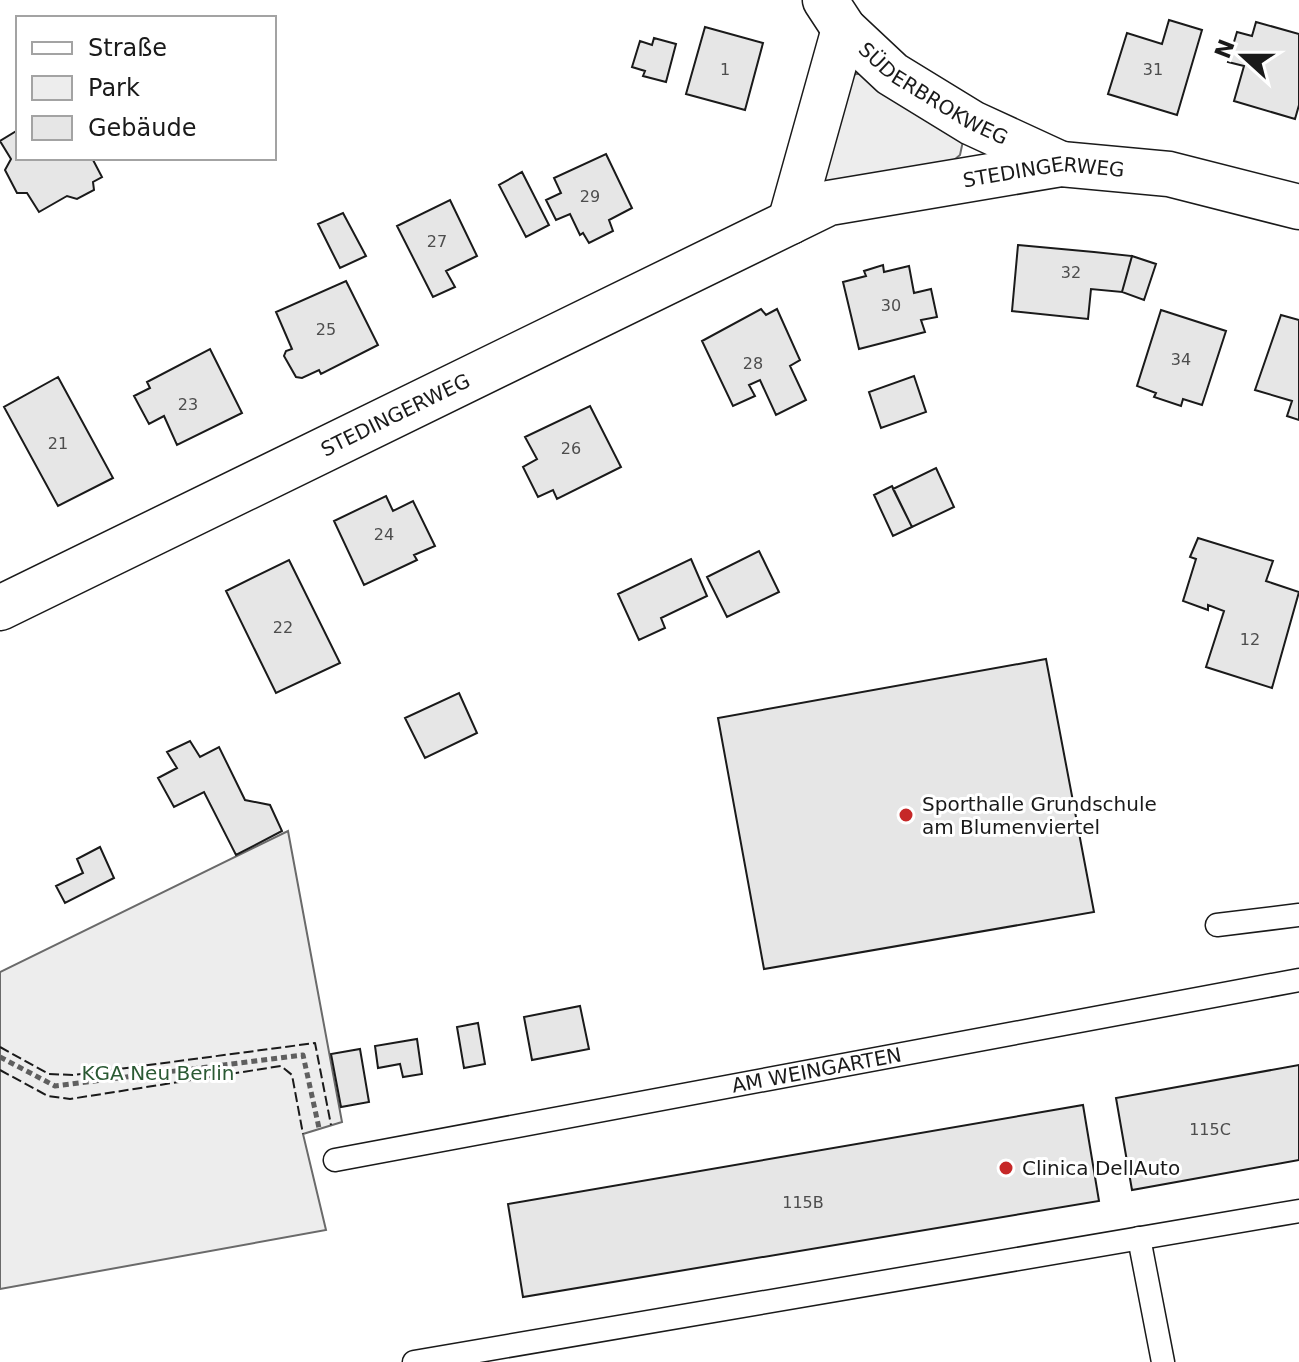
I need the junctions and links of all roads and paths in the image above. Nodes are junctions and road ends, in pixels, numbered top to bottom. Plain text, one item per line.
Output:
1 (834, 14) edge
2 (1061, 164) junction
3 (1299, 207) edge
4 (790, 222) junction
5 (0, 608) edge
6 (1299, 915) edge
7 (1217, 925) dead end
8 (1299, 980) edge
9 (0, 1057) edge
10 (335, 1160) joint
11 (1299, 1211) edge
12 (1139, 1238) junction
13 (414, 1362) edge
14 (1163, 1362) edge

1 - 2 street, SÜDERBROKWEG
1 - 4 street
2 - 3 street, STEDINGERWEG
2 - 4 street, STEDINGERWEG
4 - 5 street, STEDINGERWEG
6 - 7 lane
8 - 10 lane, AM WEINGARTEN
9 - 10 path
11 - 12 lane
12 - 13 lane
12 - 14 lane

